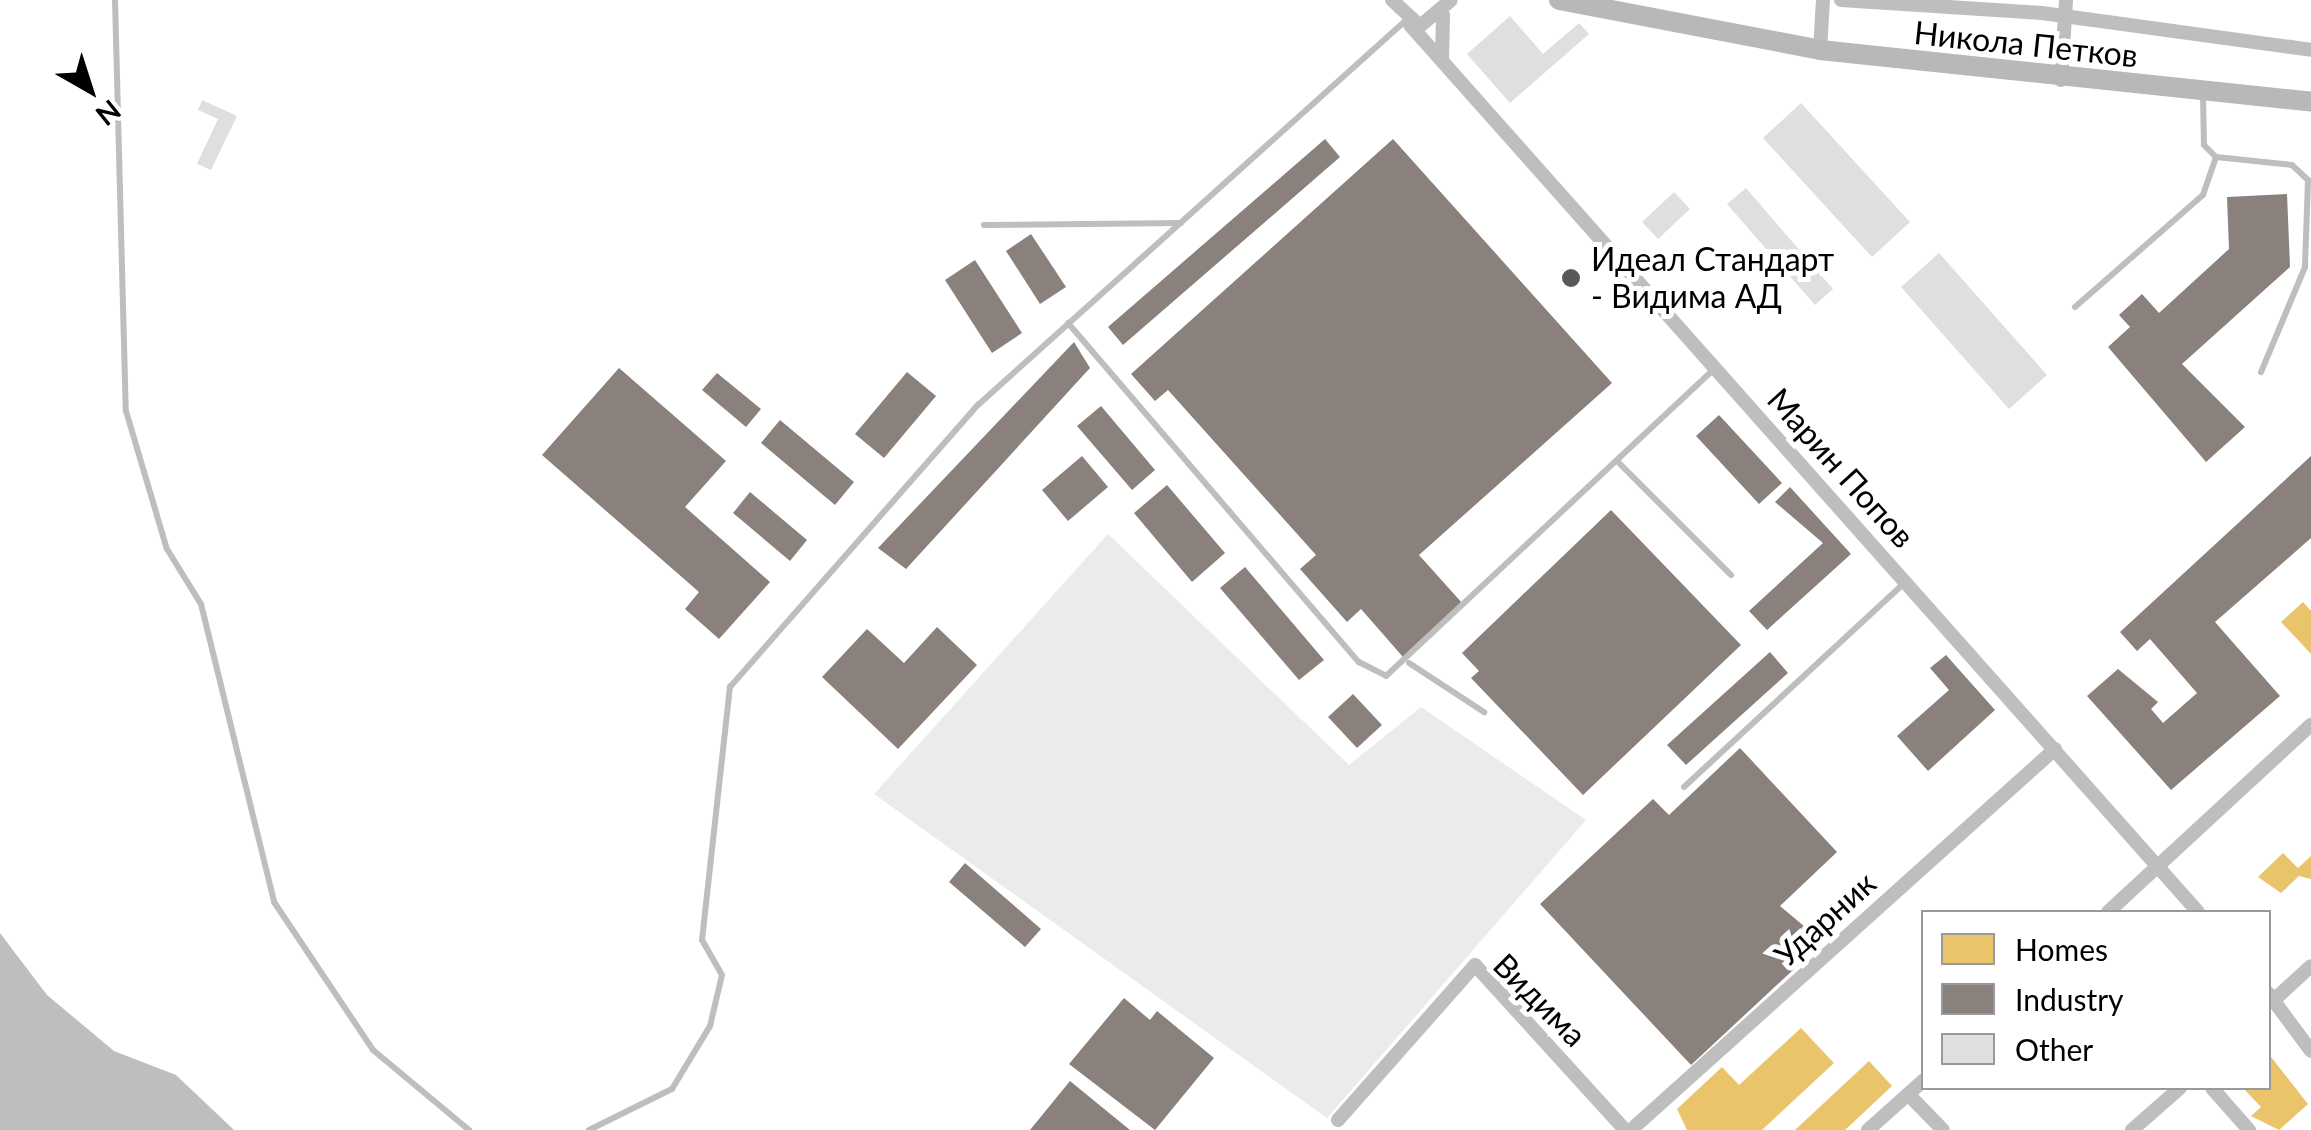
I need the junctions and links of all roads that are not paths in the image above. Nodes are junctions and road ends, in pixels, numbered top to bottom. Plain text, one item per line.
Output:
1 (116, 0) edge
2 (1392, 0) edge
3 (1451, 0) edge
4 (1559, 0) edge
5 (1592, 0) edge
6 (1823, 0) edge
7 (1840, 0) edge
8 (2066, 0) edge
9 (1619, 8) junction
10 (1443, 14) junction
11 (2066, 20) junction
12 (1408, 23) junction
13 (1820, 50) junction
14 (2311, 50) edge
15 (1442, 60) junction
16 (2061, 80) junction
17 (2203, 92) junction
18 (2311, 102) edge
19 (2216, 157) junction
20 (1182, 223) junction
21 (984, 225) dead end
22 (2075, 307) dead end
23 (1068, 323) junction
24 (1716, 368) junction
25 (2260, 372) dead end
26 (1618, 462) junction
27 (1731, 575) dead end
28 (1906, 581) junction
29 (1410, 663) junction
30 (1484, 712) dead end
31 (2311, 725) edge
32 (2055, 749) junction
33 (1684, 786) dead end
34 (2159, 866) junction
35 (2110, 910) edge
36 (2196, 910) edge
37 (2311, 966) edge
38 (2272, 997) edge
39 (2311, 1051) edge
40 (1921, 1083) edge
41 (2178, 1090) edge
42 (2214, 1090) edge
43 (1908, 1094) junction
44 (1338, 1120) dead end
45 (469, 1130) edge
46 (589, 1130) edge
47 (1628, 1130) edge
48 (1868, 1130) edge
49 (1943, 1130) edge
50 (2132, 1130) edge
51 (2249, 1130) edge

1 - 45 lane
2 - 12 street, Марин Попов
3 - 10 street
4 - 9 main road, Никола Петков
5 - 9 main road, Никола Петков
6 - 13 street
7 - 11 street
8 - 11 street
9 - 13 main road, Никола Петков
10 - 12 street
10 - 15 street
11 - 14 street
11 - 16 street
12 - 15 street, Марин Попов
12 - 20 lane
13 - 16 main road, Никола Петков
15 - 24 street, Марин Попов
16 - 17 main road, Никола Петков
17 - 18 main road, Никола Петков
17 - 19 lane
19 - 22 lane
19 - 25 lane
20 - 21 lane
20 - 23 lane
23 - 29 lane
23 - 46 lane
24 - 26 lane
24 - 28 street, Марин Попов
26 - 27 lane
26 - 29 lane
28 - 32 street, Марин Попов
28 - 33 lane
29 - 30 lane
31 - 34 street
32 - 34 street, Марин Попов
32 - 47 street, Ударник
34 - 35 street
34 - 36 street, Марин Попов
37 - 38 street
38 - 39 street
40 - 43 street
41 - 50 street
42 - 51 street
43 - 48 street
43 - 49 street
44 - 47 street, Видима

